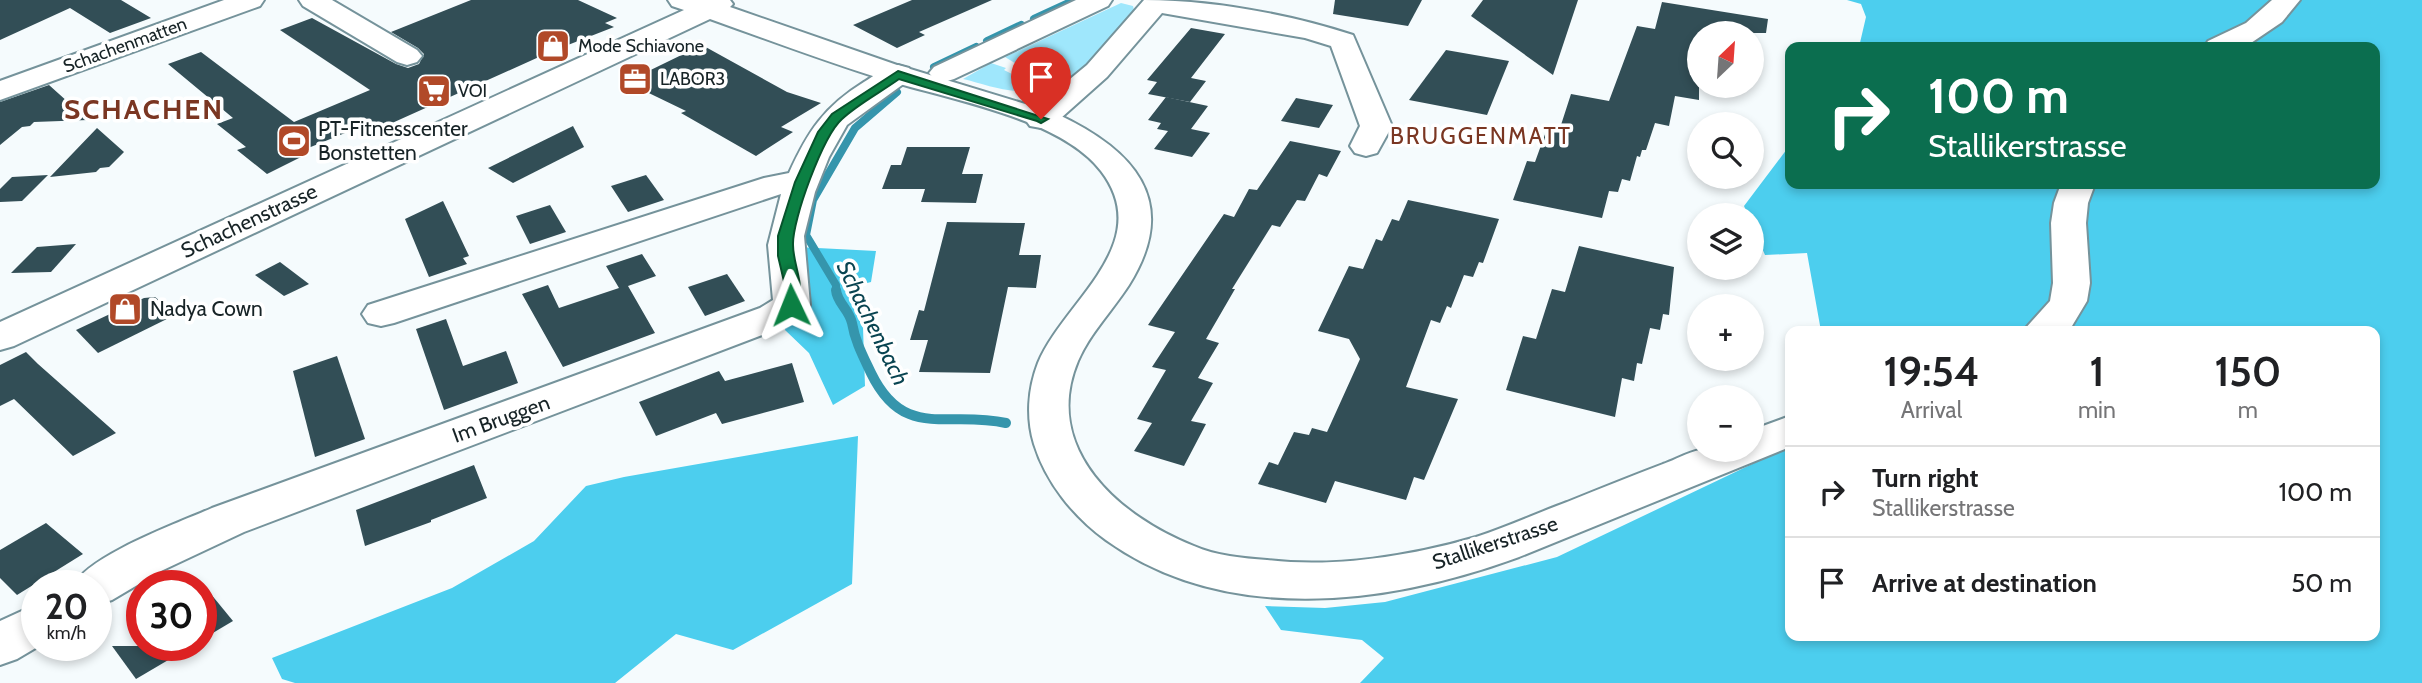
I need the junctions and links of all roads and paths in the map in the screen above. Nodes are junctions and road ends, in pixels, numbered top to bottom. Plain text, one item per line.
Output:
1 (250, 0) edge
2 (313, 0) edge
3 (1098, 0) edge
4 (2286, 0) edge
5 (1150, 2) edge
6 (706, 3) edge
7 (2229, 42) edge
8 (407, 57) dead end
9 (944, 73) dead end
10 (898, 74) junction
11 (0, 91) edge
12 (1041, 119) junction
13 (1366, 146) dead end
14 (802, 182) junction
15 (2076, 189) edge
16 (381, 314) dead end
17 (2050, 326) edge
18 (0, 337) edge
19 (1785, 433) edge
20 (1764, 441) edge
21 (1712, 462) edge
22 (112, 578) edge
23 (21, 633) edge
24 (0, 645) edge

1 - 11 street, Schachenmatten
2 - 8 street
3 - 9 street
4 - 7 street
5 - 12 street
5 - 13 street
6 - 10 street, Stallikerstrasse
6 - 18 street, Schachenstrasse
10 - 12 street, Stallikerstrasse
10 - 14 street, Im Bruggen
12 - 21 street, Stallikerstrasse
14 - 16 street
14 - 22 street, Im Bruggen
15 - 17 street
19 - 20 street
23 - 24 street

